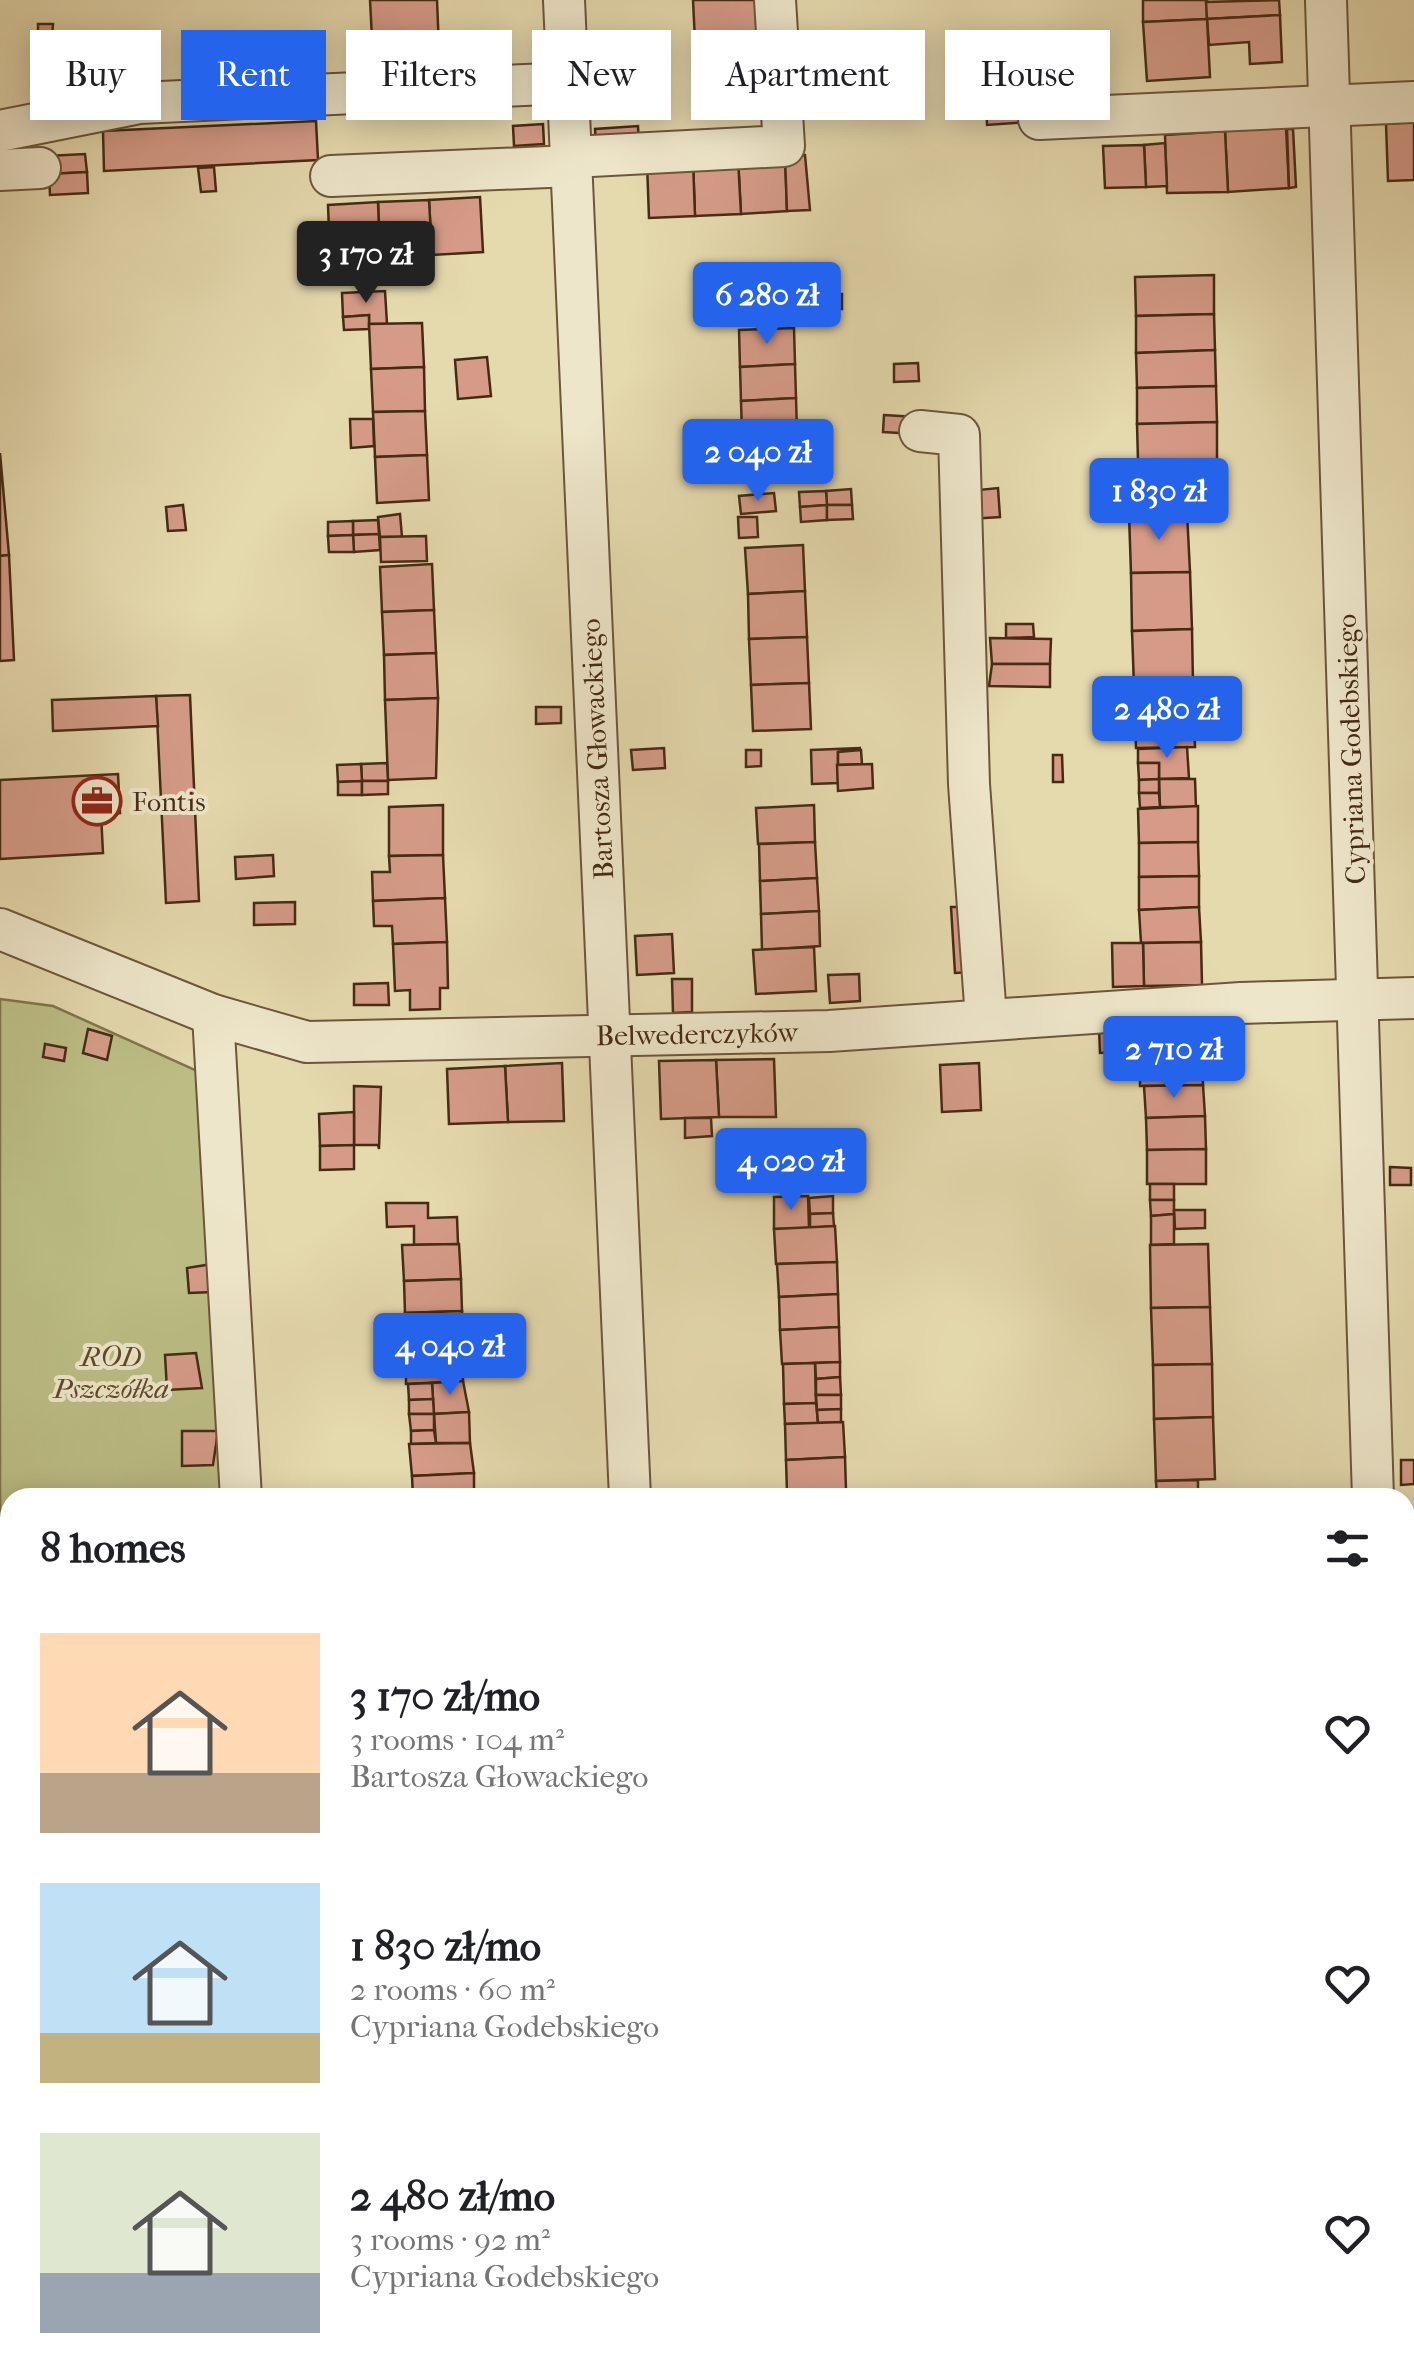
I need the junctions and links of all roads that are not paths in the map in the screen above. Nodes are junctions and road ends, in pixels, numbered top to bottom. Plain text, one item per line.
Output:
1 (564, 0) edge
2 (775, 0) edge
3 (1326, 0) edge
4 (565, 30) edge
5 (532, 86) edge
6 (1414, 102) edge
7 (1332, 107) junction
8 (1110, 116) edge
9 (570, 120) edge
10 (0, 131) edge
11 (572, 161) junction
12 (40, 168) dead end
13 (0, 170) edge
14 (331, 176) dead end
15 (920, 431) dead end
16 (0, 929) edge
17 (1414, 998) edge
18 (1358, 1000) junction
19 (214, 1015) junction
20 (986, 1018) junction
21 (610, 1036) junction
22 (240, 1488) edge
23 (630, 1488) edge
24 (1373, 1488) edge

1 - 4 street, Bartosza Głowackiego
2 - 11 street
3 - 7 street, Cypriana Godebskiego
5 - 10 street
6 - 7 street
7 - 8 street
7 - 18 street, Cypriana Godebskiego
9 - 11 street, Bartosza Głowackiego
11 - 14 street
11 - 21 street, Bartosza Głowackiego
12 - 13 street
15 - 20 street
16 - 19 street, Belwederczyków
17 - 18 street, Belwederczyków
18 - 20 street, Belwederczyków
18 - 24 street, Cypriana Godebskiego
19 - 21 street, Belwederczyków
19 - 22 street
20 - 21 street, Belwederczyków
21 - 23 street, Bartosza Głowackiego

